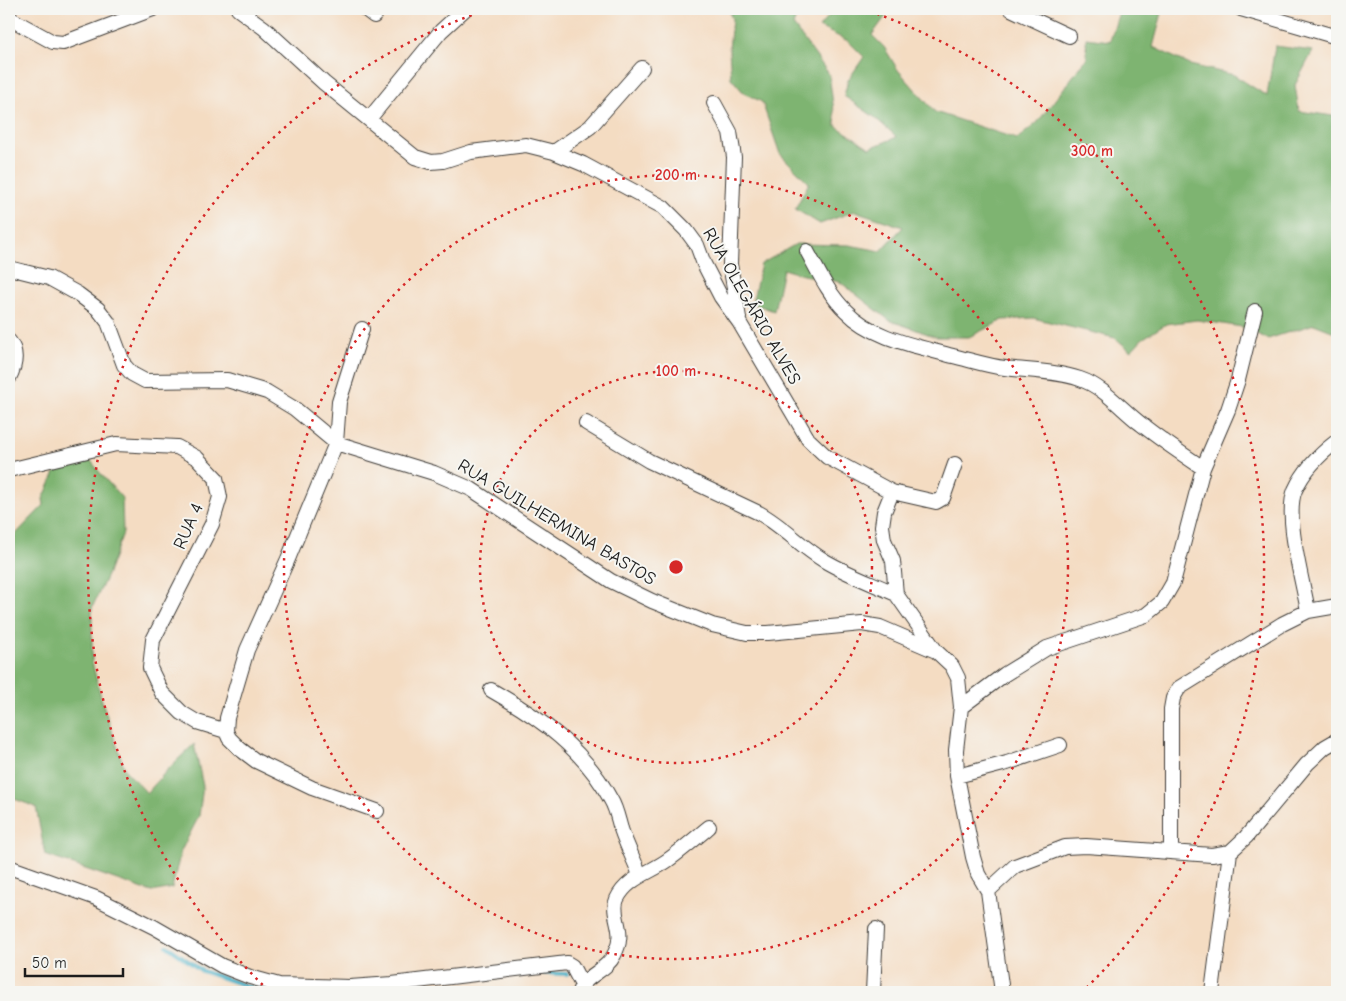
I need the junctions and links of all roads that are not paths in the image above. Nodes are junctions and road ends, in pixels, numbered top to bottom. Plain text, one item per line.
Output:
1 (153, 9) edge
2 (238, 9) edge
3 (465, 9) edge
4 (1012, 9) edge
5 (1241, 9) edge
6 (9, 18) edge
7 (1069, 36) dead end
8 (1337, 36) edge
9 (642, 68) dead end
10 (714, 103) dead end
11 (369, 119) junction
12 (554, 152) junction
13 (807, 250) dead end
14 (9, 268) edge
15 (1256, 311) dead end
16 (739, 322) junction
17 (362, 329) dead end
18 (9, 341) edge
19 (9, 378) edge
20 (586, 423) dead end
21 (1337, 441) edge
22 (336, 443) junction
23 (955, 464) dead end
24 (1203, 468) junction
25 (9, 470) edge
26 (892, 492) junction
27 (896, 594) junction
28 (1337, 606) edge
29 (1308, 611) junction
30 (936, 650) junction
31 (491, 690) dead end
32 (961, 707) junction
33 (226, 731) junction
34 (1337, 740) edge
35 (1060, 745) dead end
36 (957, 776) junction
37 (377, 811) dead end
38 (709, 827) dead end
39 (1171, 852) junction
40 (1230, 852) junction
41 (9, 867) edge
42 (640, 875) junction
43 (988, 891) junction
44 (876, 929) dead end
45 (580, 988) edge
46 (873, 992) edge
47 (1002, 992) edge
48 (1212, 992) edge

1 - 6 street
2 - 11 street, RUA OLEGÁRIO ALVES
3 - 11 street
4 - 7 street
5 - 8 street
9 - 12 street
10 - 16 street
11 - 12 street, RUA OLEGÁRIO ALVES
12 - 16 street, RUA OLEGÁRIO ALVES
13 - 24 street
14 - 22 street
15 - 24 street
16 - 26 street, RUA OLEGÁRIO ALVES
17 - 22 street
18 - 19 street
20 - 27 street
21 - 29 street
22 - 30 street, RUA GUILHERMINA BASTOS
22 - 33 street
23 - 26 street, RUA OLEGÁRIO ALVES
24 - 32 street
25 - 33 street, RUA 4
26 - 27 street
27 - 30 street
28 - 29 street
29 - 39 street
30 - 32 street, RUA GUILHERMINA BASTOS
31 - 42 street
32 - 36 street, RUA GUILHERMINA BASTOS
33 - 37 street
34 - 40 street
35 - 36 street
36 - 43 street, RUA GUILHERMINA BASTOS
38 - 42 street
39 - 40 street
39 - 43 street
40 - 48 street
41 - 45 street
42 - 45 street
43 - 47 street, RUA GUILHERMINA BASTOS
44 - 46 street

